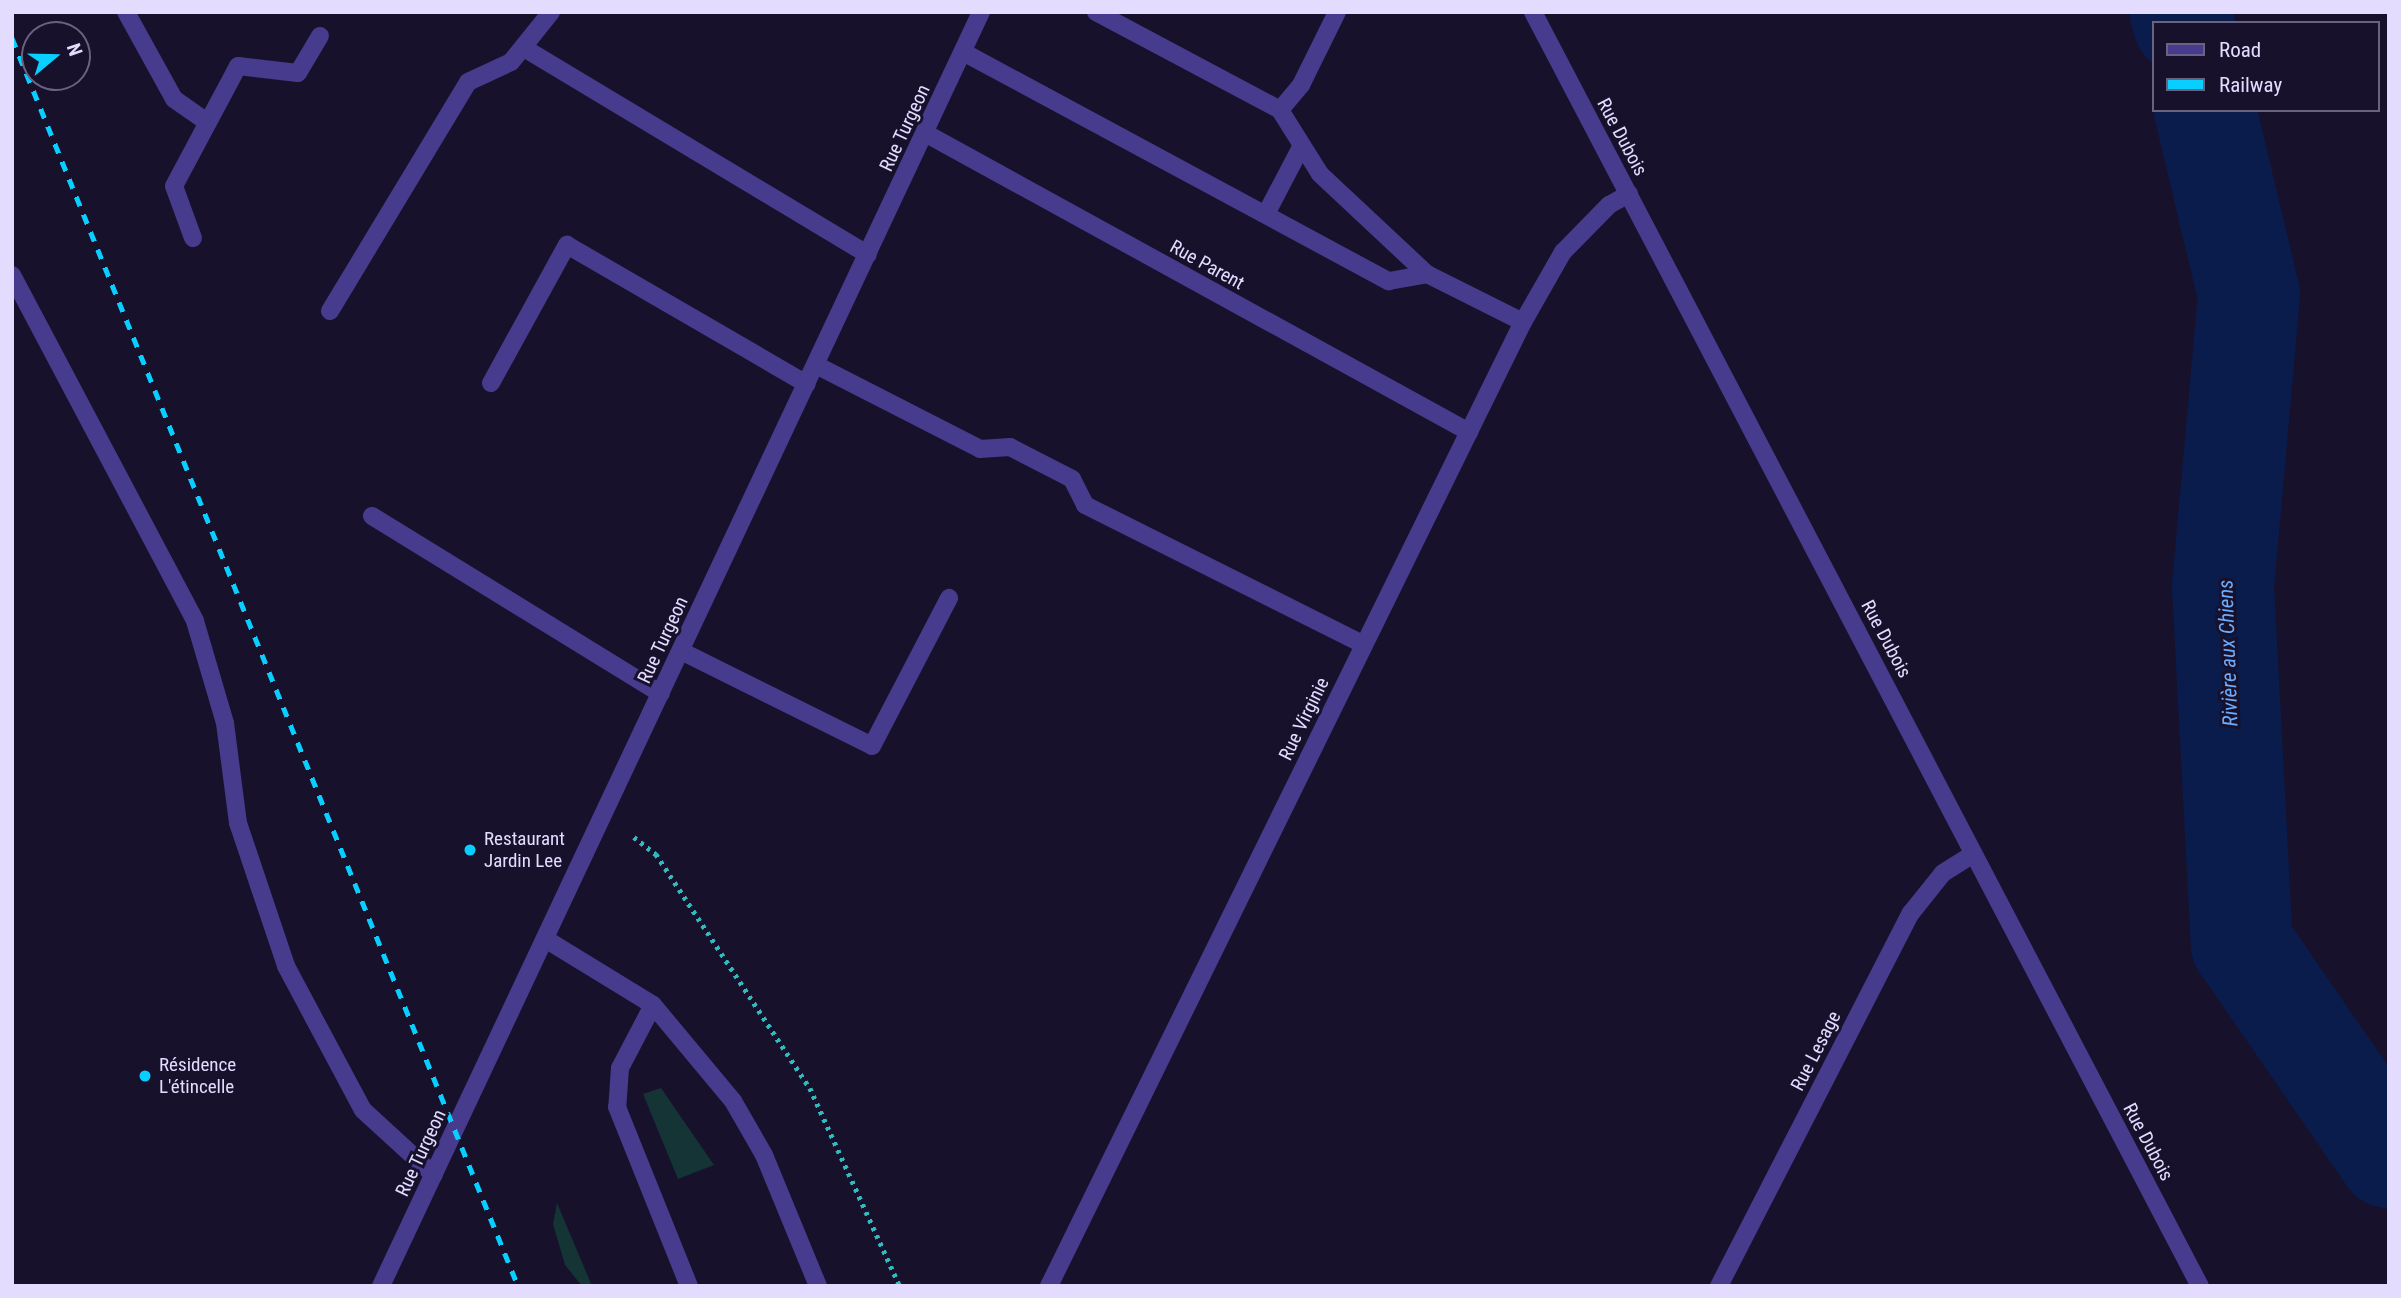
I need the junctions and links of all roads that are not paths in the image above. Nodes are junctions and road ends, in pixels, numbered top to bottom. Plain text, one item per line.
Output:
1 (127, 12) edge
2 (551, 12) edge
3 (1096, 12) edge
4 (1337, 12) edge
5 (1533, 12) edge
6 (978, 13) edge
7 (320, 36) dead end
8 (524, 48) junction
9 (963, 52) junction
10 (1280, 110) junction
11 (207, 122) junction
12 (925, 133) junction
13 (1300, 149) junction
14 (1629, 194) junction
15 (1266, 215) junction
16 (193, 238) dead end
17 (868, 255) junction
18 (1427, 274) junction
19 (12, 275) edge
20 (330, 311) dead end
21 (1523, 322) junction
22 (816, 365) junction
23 (491, 383) dead end
24 (807, 384) junction
25 (1469, 432) junction
26 (372, 516) dead end
27 (949, 598) dead end
28 (1364, 645) junction
29 (681, 651) junction
30 (661, 694) junction
31 (1973, 854) junction
32 (547, 940) junction
33 (653, 1005) junction
34 (434, 1175) junction
35 (381, 1286) edge
36 (689, 1286) edge
37 (817, 1286) edge
38 (1049, 1286) edge
39 (1719, 1286) edge
40 (2200, 1286) edge

1 - 11 street
2 - 8 street
3 - 10 street
4 - 10 street
5 - 14 street, Rue Dubois
6 - 9 street, Rue Turgeon
7 - 11 street
8 - 17 street
8 - 20 street
9 - 12 street, Rue Turgeon
9 - 15 street
10 - 13 street
11 - 16 street
12 - 17 street, Rue Turgeon
12 - 25 street, Rue Parent
13 - 15 street
13 - 18 street
14 - 21 street, Rue Virginie
14 - 31 street, Rue Dubois
15 - 18 street
17 - 22 street, Rue Turgeon
18 - 21 street
19 - 34 street
21 - 25 street, Rue Virginie
22 - 24 street, Rue Turgeon
22 - 28 street
23 - 24 street
24 - 29 street, Rue Turgeon
25 - 28 street, Rue Virginie
26 - 30 street
27 - 29 street
28 - 38 street, Rue Virginie
29 - 30 street, Rue Turgeon
30 - 32 street, Rue Turgeon
31 - 39 street, Rue Lesage
31 - 40 street, Rue Dubois
32 - 33 street
32 - 34 street, Rue Turgeon
33 - 36 street
33 - 37 street
34 - 35 street, Rue Turgeon

